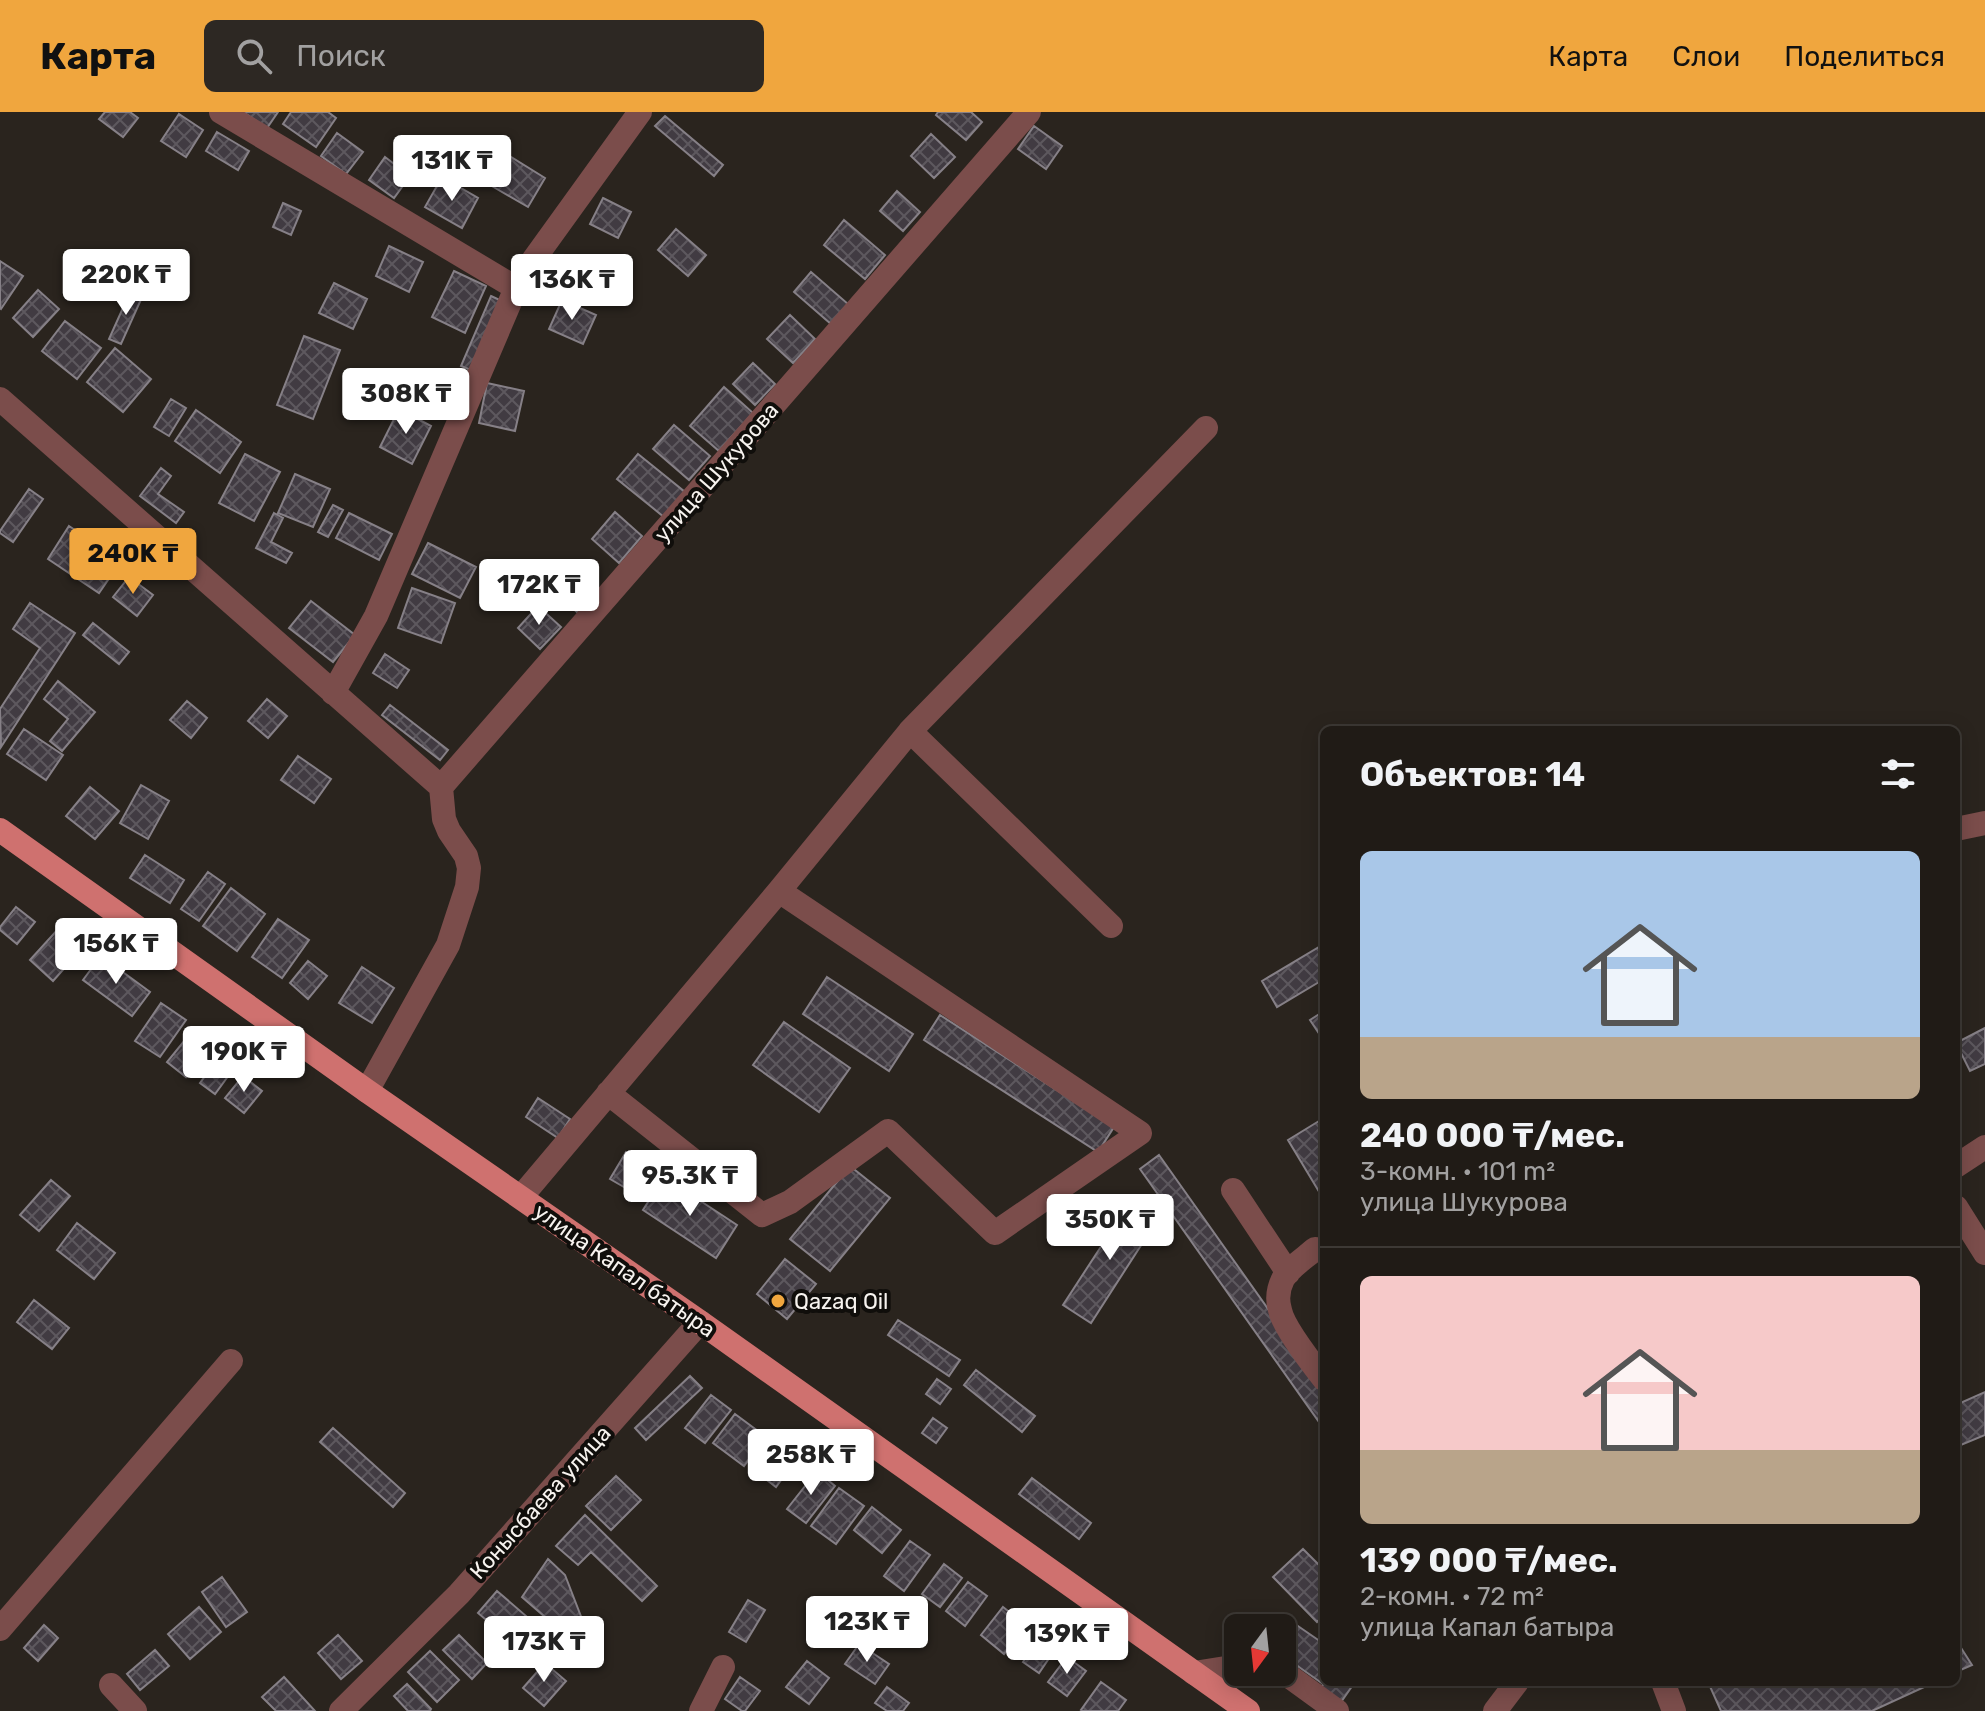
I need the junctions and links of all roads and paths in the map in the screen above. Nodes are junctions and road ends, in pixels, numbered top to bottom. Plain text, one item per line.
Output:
1 (221, 112) edge
2 (640, 112) edge
3 (1029, 112) edge
4 (516, 288) junction
5 (0, 399) edge
6 (1206, 428) dead end
7 (333, 693) junction
8 (910, 731) junction
9 (441, 787) junction
10 (1985, 823) edge
11 (1960, 828) edge
12 (0, 830) edge
13 (779, 891) junction
14 (1111, 926) dead end
15 (367, 1091) junction
16 (608, 1093) junction
17 (1985, 1147) edge
18 (1960, 1163) edge
19 (1233, 1190) dead end
20 (521, 1197) junction
21 (1960, 1213) edge
22 (1315, 1249) dead end
23 (1985, 1253) edge
24 (1288, 1273) junction
25 (700, 1322) junction
26 (231, 1361) dead end
27 (1320, 1374) edge
28 (0, 1629) edge
29 (723, 1667) dead end
30 (1224, 1668) edge
31 (1194, 1673) junction
32 (1296, 1681) edge
33 (111, 1685) dead end
34 (1514, 1686) edge
35 (1665, 1686) edge
36 (135, 1711) edge
37 (341, 1711) edge
38 (701, 1711) edge
39 (1248, 1711) edge
40 (1337, 1711) edge
41 (1495, 1711) edge
42 (1674, 1711) edge

1 - 4 street
2 - 4 street
3 - 9 street, улица Шукурова
4 - 7 street
5 - 7 street
6 - 8 street
7 - 9 street
8 - 13 street
8 - 14 street
9 - 15 street
10 - 11 street
12 - 15 main road, улица Капал батыра
13 - 16 street
13 - 16 street
15 - 20 main road, улица Капал батыра
16 - 20 street
17 - 18 street
19 - 24 street
20 - 25 main road, улица Капал батыра
21 - 23 street
22 - 24 street
24 - 27 street
25 - 31 main road, улица Капал батыра
25 - 37 street, Конысбаева улица
26 - 28 street
29 - 38 street
30 - 31 street
31 - 39 main road, улица Капал батыра
32 - 40 street
33 - 36 street
34 - 41 street
35 - 42 street

